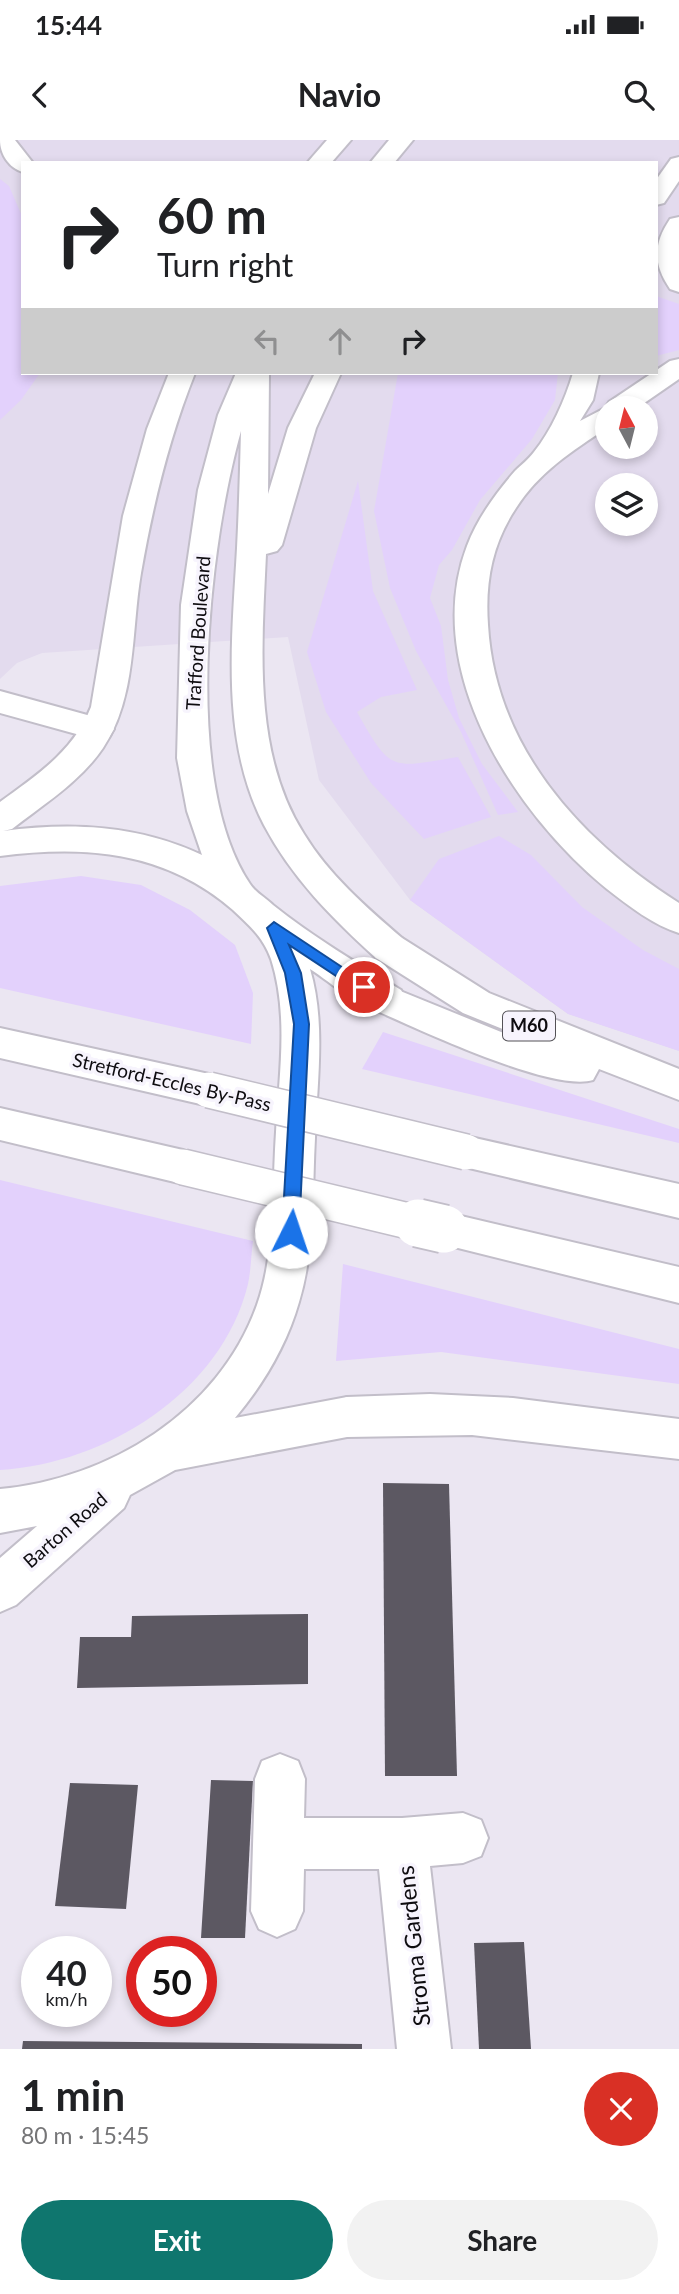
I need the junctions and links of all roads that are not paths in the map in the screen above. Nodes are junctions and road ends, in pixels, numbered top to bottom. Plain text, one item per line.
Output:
1 (340, 140) edge
2 (402, 140) edge
3 (320, 161) edge
4 (383, 161) edge
5 (679, 164) edge
6 (658, 195) edge
7 (679, 224) edge
8 (658, 284) edge
9 (679, 287) edge
10 (679, 365) edge
11 (658, 367) edge
12 (181, 375) edge
13 (246, 375) edge
14 (256, 375) edge
15 (327, 375) edge
16 (585, 375) edge
17 (636, 396) edge
18 (595, 424) edge
19 (545, 457) junction
20 (248, 640) junction
21 (0, 702) edge
22 (98, 729) junction
23 (71, 764) junction
24 (0, 798) edge
25 (0, 820) edge
26 (0, 844) edge
27 (236, 892) junction
28 (679, 920) edge
29 (274, 928) junction
30 (0, 1042) edge
31 (679, 1085) edge
32 (679, 1096) edge
33 (0, 1124) edge
34 (679, 1201) edge
35 (679, 1285) edge
36 (679, 1439) edge
37 (169, 1451) junction
38 (132, 1474) junction
39 (0, 1511) edge
40 (0, 1589) edge
41 (280, 1779) dead end
42 (463, 1838) dead end
43 (402, 1843) junction
44 (279, 1844) junction
45 (277, 1911) dead end
46 (424, 2049) edge

1 - 3 main road
2 - 4 main road
5 - 6 main road
7 - 9 main road
8 - 9 main road
10 - 11 main road
10 - 17 main road
12 - 22 main road
13 - 27 main road, Trafford Boulevard
14 - 20 main road
15 - 20 main road
16 - 19 main road
18 - 19 main road
19 - 28 main road
20 - 31 main road, M60
21 - 22 main road
22 - 23 main road
23 - 24 main road
23 - 25 main road
26 - 27 main road
27 - 29 main road
29 - 32 main road, M60
29 - 37 main road
30 - 34 main road, Stretford-Eccles By-Pass, bridge
33 - 35 main road, bridge
36 - 37 main road
37 - 38 main road
38 - 39 main road
38 - 40 main road, Barton Road
41 - 44 main road
42 - 43 main road, Stroma Gardens
43 - 44 main road, Stroma Gardens
43 - 46 main road, Stroma Gardens
44 - 45 main road

